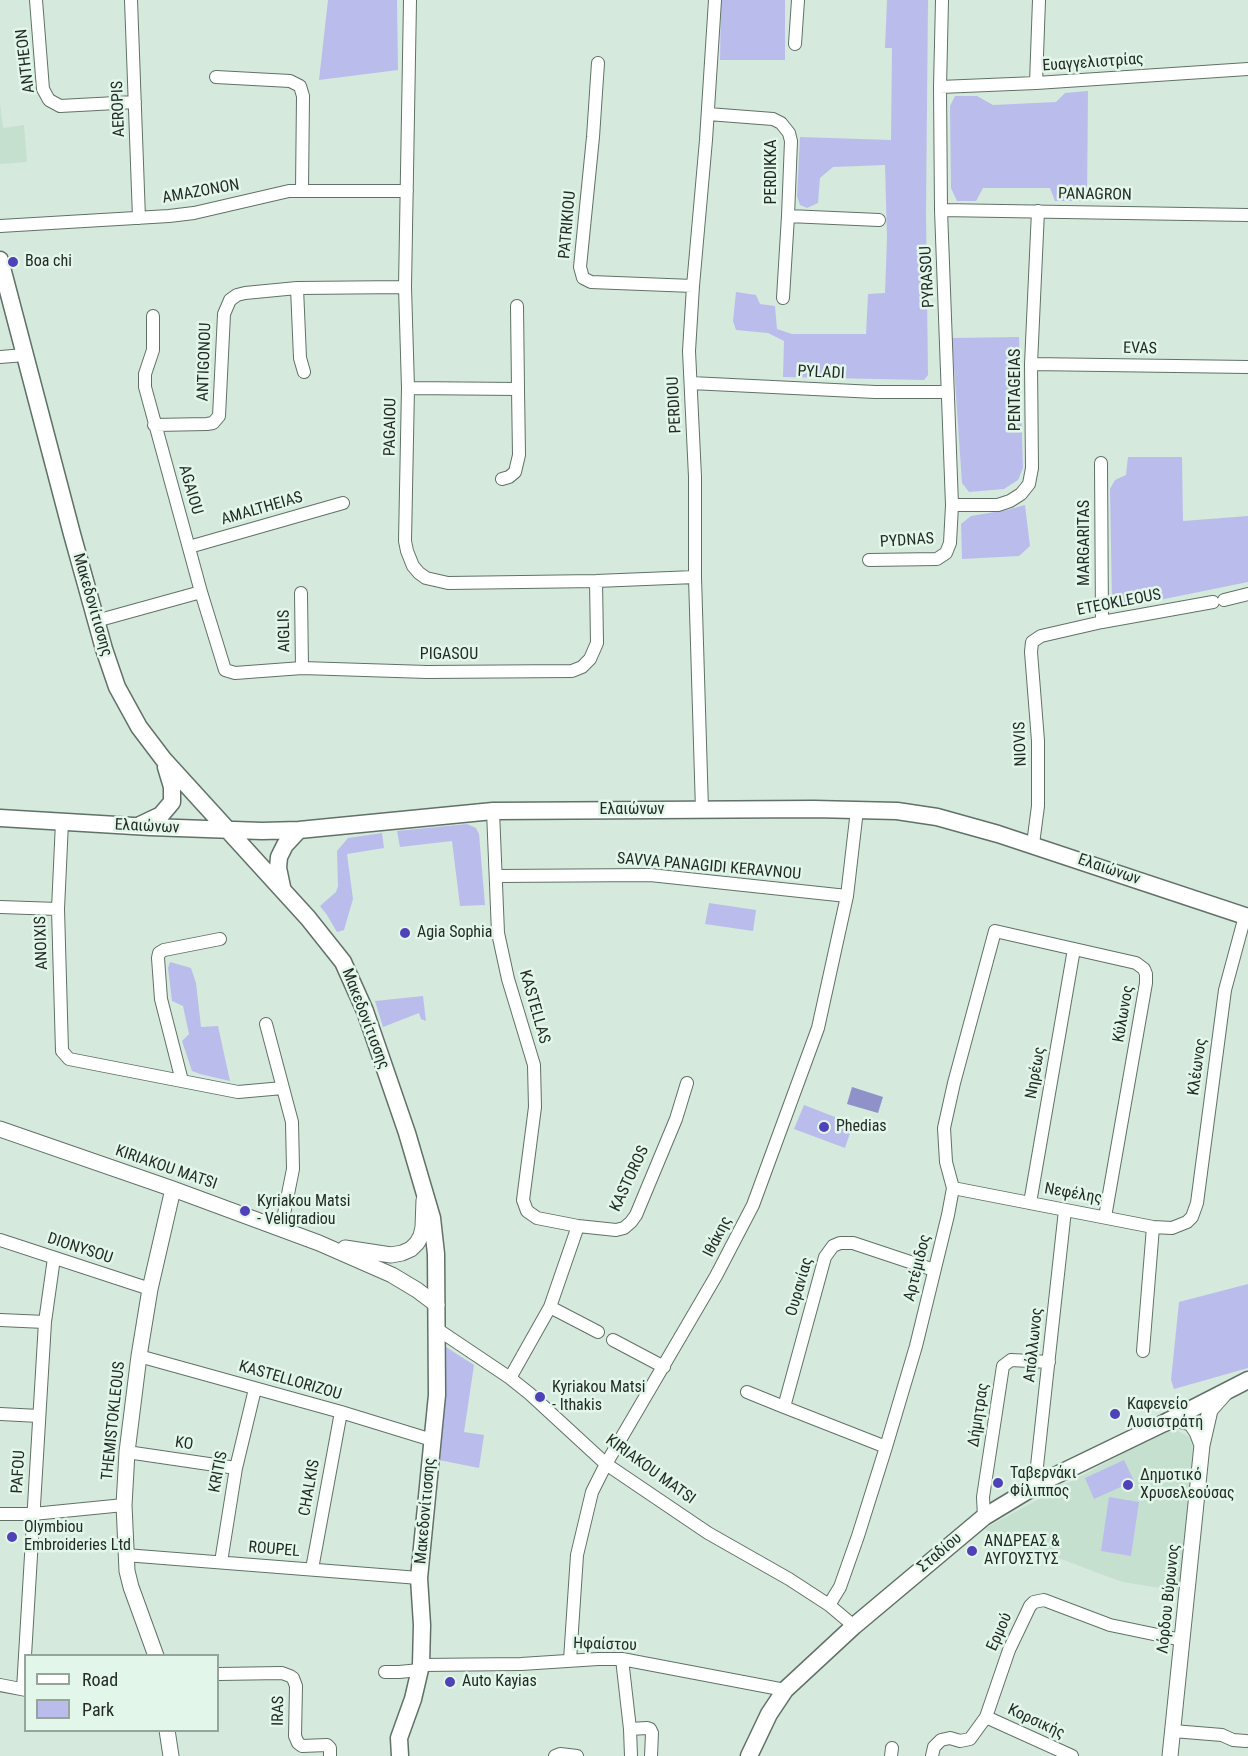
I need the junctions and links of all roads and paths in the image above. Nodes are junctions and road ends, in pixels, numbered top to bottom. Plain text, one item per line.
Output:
1 (36, 0) edge
2 (131, 0) edge
3 (410, 0) edge
4 (715, 0) edge
5 (798, 0) edge
6 (942, 0) edge
7 (1039, 0) edge
8 (795, 44) dead end
9 (598, 63) dead end
10 (1248, 69) edge
11 (216, 77) dead end
12 (1036, 83) junction
13 (940, 87) junction
14 (135, 102) junction
15 (708, 114) junction
16 (302, 190) junction
17 (407, 191) junction
18 (941, 210) junction
19 (1038, 211) junction
20 (1248, 215) edge
21 (788, 216) junction
22 (139, 218) junction
23 (879, 220) dead end
24 (0, 226) edge
25 (0, 260) edge
26 (693, 286) junction
27 (405, 287) junction
28 (297, 288) junction
29 (783, 298) dead end
30 (517, 306) dead end
31 (153, 316) dead end
32 (26, 354) junction
33 (0, 357) edge
34 (1031, 364) junction
35 (1248, 367) edge
36 (304, 372) dead end
37 (691, 383) junction
38 (408, 388) junction
39 (518, 389) junction
40 (948, 392) junction
41 (154, 425) junction
42 (1101, 463) dead end
43 (502, 479) dead end
44 (343, 503) dead end
45 (952, 505) junction
46 (189, 547) junction
47 (946, 553) joint
48 (869, 560) dead end
49 (695, 577) junction
50 (596, 580) junction
51 (201, 592) junction
52 (301, 593) dead end
53 (1248, 594) edge
54 (96, 621) junction
55 (1102, 622) junction
56 (1032, 642) joint
57 (302, 668) junction
58 (225, 670) joint
59 (164, 760) junction
60 (702, 810) junction
61 (857, 810) junction
62 (493, 812) junction
63 (0, 818) edge
64 (62, 822) junction
65 (137, 827) junction
66 (299, 830) junction
67 (228, 831) junction
68 (1033, 844) junction
69 (496, 876) junction
70 (283, 890) junction
71 (847, 896) junction
72 (0, 907) edge
73 (58, 909) junction
74 (1246, 916) edge
75 (995, 931) joint
76 (219, 939) dead end
77 (1074, 949) junction
78 (266, 1024) dead end
79 (182, 1081) junction
80 (687, 1083) dead end
81 (283, 1088) junction
82 (0, 1129) edge
83 (953, 1188) junction
84 (173, 1189) junction
85 (423, 1190) junction
86 (1030, 1203) junction
87 (1065, 1210) junction
88 (527, 1211) joint
89 (1105, 1217) junction
90 (1187, 1222) joint
91 (578, 1226) junction
92 (1153, 1227) junction
93 (281, 1229) junction
94 (0, 1240) edge
95 (319, 1243) junction
96 (54, 1258) junction
97 (934, 1270) junction
98 (150, 1289) junction
99 (437, 1305) junction
100 (550, 1307) junction
101 (0, 1320) edge
102 (45, 1322) junction
103 (436, 1329) junction
104 (598, 1332) dead end
105 (613, 1340) dead end
106 (1143, 1351) dead end
107 (139, 1356) junction
108 (1049, 1362) junction
109 (664, 1367) junction
110 (510, 1378) junction
111 (1248, 1380) edge
112 (255, 1389) junction
113 (1229, 1390) junction
114 (747, 1392) dead end
115 (784, 1407) junction
116 (340, 1412) junction
117 (0, 1414) edge
118 (39, 1416) junction
119 (1164, 1423) junction
120 (432, 1440) junction
121 (1202, 1445) junction
122 (886, 1447) junction
123 (127, 1452) junction
124 (606, 1464) junction
125 (236, 1468) junction
126 (1042, 1482) junction
127 (124, 1505) junction
128 (0, 1514) edge
129 (33, 1514) junction
130 (984, 1517) junction
131 (125, 1555) junction
132 (221, 1562) junction
133 (312, 1569) junction
134 (419, 1578) junction
135 (829, 1605) junction
136 (854, 1626) junction
137 (1182, 1640) junction
138 (26, 1654) edge
139 (155, 1654) edge
140 (622, 1659) junction
141 (570, 1660) junction
142 (421, 1667) junction
143 (385, 1672) dead end
144 (219, 1674) edge
145 (0, 1685) edge
146 (24, 1689) edge
147 (785, 1690) junction
148 (986, 1717) junction
149 (630, 1728) junction
150 (1173, 1731) junction
151 (167, 1732) edge
152 (1246, 1741) dead end
153 (171, 1756) edge
154 (330, 1756) edge
155 (400, 1756) edge
156 (555, 1756) edge
157 (577, 1756) edge
158 (631, 1756) edge
159 (651, 1756) edge
160 (749, 1756) edge
161 (932, 1756) edge
162 (1072, 1756) edge
163 (1170, 1756) edge

1 - 14 street, ANTHEON
2 - 14 street, AEROPIS
3 - 17 street, PAGAIOU
4 - 15 street, PERDIOU
5 - 8 street
6 - 13 street, PYRASOU
7 - 12 street
9 - 26 street, PATRIKIOU
10 - 12 street, Ευαγγελιστρίας
11 - 16 street
12 - 13 street, Ευαγγελιστρίας
13 - 18 street, PYRASOU
14 - 22 street, AEROPIS
15 - 21 street, PERDIKKA
15 - 26 street, PERDIOU
16 - 17 street, AMAZONON
16 - 22 street, AMAZONON
17 - 27 street, PAGAIOU
18 - 19 street, PANAGRON
18 - 40 street, PYRASOU
19 - 20 street, PANAGRON
19 - 34 street, PENTAGEIAS
21 - 23 street
21 - 29 street, PERDIKKA
22 - 24 street, AMAZONON
25 - 32 main road, Μακεδονίτισσης
26 - 37 street, PERDIOU
27 - 28 street
27 - 38 street, PAGAIOU
28 - 36 street
28 - 41 street, ANTIGONOU
30 - 39 street
31 - 41 street, AGAIOU
32 - 33 street
32 - 54 main road, Μακεδονίτισσης
34 - 35 street, EVAS
34 - 45 street, PENTAGEIAS
37 - 40 street, PYLADI
37 - 49 street, PERDIOU
38 - 39 street
38 - 50 street, PAGAIOU
39 - 43 street
40 - 45 street, PYRASOU
41 - 46 street, AGAIOU
42 - 55 street, MARGARITAS
44 - 46 street, AMALTHEIAS
45 - 47 street, PYRASOU
46 - 51 street, AGAIOU
47 - 48 street, PYDNAS
49 - 50 street, PAGAIOU
49 - 60 street, PERDIOU
50 - 57 street, PIGASOU
51 - 54 street
51 - 58 street, AGAIOU
52 - 57 street, AIGLIS
53 - 55 street, ETEOKLEOUS
54 - 59 main road, Μακεδονίτισσης
55 - 56 street, ETEOKLEOUS
56 - 68 street, NIOVIS
57 - 58 street, PIGASOU
59 - 65 main road
59 - 67 main road, Μακεδονίτισσης
60 - 61 main road, Ελαιώνων
60 - 62 main road, Ελαιώνων
61 - 68 main road, Ελαιώνων
61 - 71 street, Ιθάκης
62 - 66 main road, Ελαιώνων
62 - 69 street, KASTELLAS
63 - 64 main road, Ελαιώνων
64 - 65 main road, Ελαιώνων
64 - 73 street, ANOIXIS
65 - 67 main road, Ελαιώνων
66 - 67 main road, Ελαιώνων
66 - 70 main road
67 - 70 main road, Μακεδονίτισσης
68 - 74 main road, Ελαιώνων
69 - 71 street, SAVVA PANAGIDI KERAVNOU
69 - 88 street, KASTELLAS
70 - 85 main road, Μακεδονίτισσης
71 - 109 street, Ιθάκης
72 - 73 street
73 - 79 street, ANOIXIS
74 - 90 street, Κλέωνος
75 - 77 street, Κύλωνος
75 - 83 street, Αρτέμιδος
76 - 79 street
77 - 86 street, Νηρέως
77 - 89 street, Κύλωνος
78 - 81 street
79 - 81 street
80 - 91 street, KASTOROS
81 - 93 street
82 - 84 street, KIRIAKOU MATSI
83 - 86 street, Νεφέλης
83 - 97 street, Αρτέμιδος
84 - 93 street, KIRIAKOU MATSI
84 - 98 street, THEMISTOKLEOUS
85 - 95 street, KIRIAKOU MATSI
85 - 99 main road, Μακεδονίτισσης
86 - 87 street, Νεφέλης
87 - 89 street, Νεφέλης
87 - 108 street, Απόλλωνος
88 - 91 street, KASTOROS
89 - 92 street, Νεφέλης
90 - 92 street, Νεφέλης
91 - 100 street
92 - 106 street
93 - 95 street, KIRIAKOU MATSI
94 - 96 street, DIONYSOU
95 - 99 street, KIRIAKOU MATSI
96 - 98 street, DIONYSOU
96 - 102 street, PAFOU
97 - 115 street, Ουρανίας
97 - 122 street, Αρτέμιδος
98 - 107 street, THEMISTOKLEOUS
99 - 103 main road, Μακεδονίτισσης
100 - 104 street
100 - 110 street
101 - 102 street
102 - 118 street, PAFOU
103 - 110 street, KIRIAKOU MATSI
103 - 120 main road, Μακεδονίτισσης
105 - 109 street
107 - 112 street, KASTELLORIZOU
107 - 123 street, THEMISTOKLEOUS
108 - 126 street, Απόλλωνος
108 - 130 street, Δήμητρας
109 - 124 street, Ιθάκης
110 - 124 street, KIRIAKOU MATSI
111 - 113 main road, Σταδίου
112 - 116 street, KASTELLORIZOU
112 - 125 street, KRITIS
113 - 119 main road, Σταδίου
113 - 121 street, Λόρδου Βύρωνος
114 - 115 street
115 - 122 street
116 - 120 street, KASTELLORIZOU
116 - 133 street, CHALKIS
117 - 118 street
118 - 129 street, PAFOU
119 - 121 street
119 - 126 main road, Σταδίου
120 - 134 main road, Μακεδονίτισσης
121 - 137 street, Λόρδου Βύρωνος
122 - 135 street, Αρτέμιδος
123 - 125 street, KO
123 - 127 street, THEMISTOKLEOUS
124 - 135 street, KIRIAKOU MATSI
124 - 141 street, Ιθάκης
125 - 132 street, KRITIS
126 - 130 main road, Σταδίου
127 - 129 street
127 - 131 street, THEMISTOKLEOUS
128 - 129 street
129 - 138 street, PAFOU
130 - 136 main road, Σταδίου
131 - 132 street, ROUPEL
131 - 139 street, THEMISTOKLEOUS
132 - 133 street, ROUPEL
133 - 134 street, ROUPEL
134 - 142 main road, Μακεδονίτισσης
135 - 136 street, KIRIAKOU MATSI
136 - 147 main road, Σταδίου
137 - 148 street, Ερμού
137 - 150 street, Λόρδου Βύρωνος
140 - 141 street, Ηφαίστου
140 - 147 street, Ηφαίστου
140 - 149 street
141 - 142 street, Ηφαίστου
142 - 143 street, Ηφαίστου
142 - 155 main road, Μακεδονίτισσης
144 - 154 street, IRAS
145 - 146 street
147 - 160 main road, Σταδίου
148 - 161 street, Ερμού
148 - 162 street, Κορσικής
149 - 158 street
149 - 159 street
150 - 152 street
150 - 163 street, Λόρδου Βύρωνος
151 - 153 street
156 - 157 street

